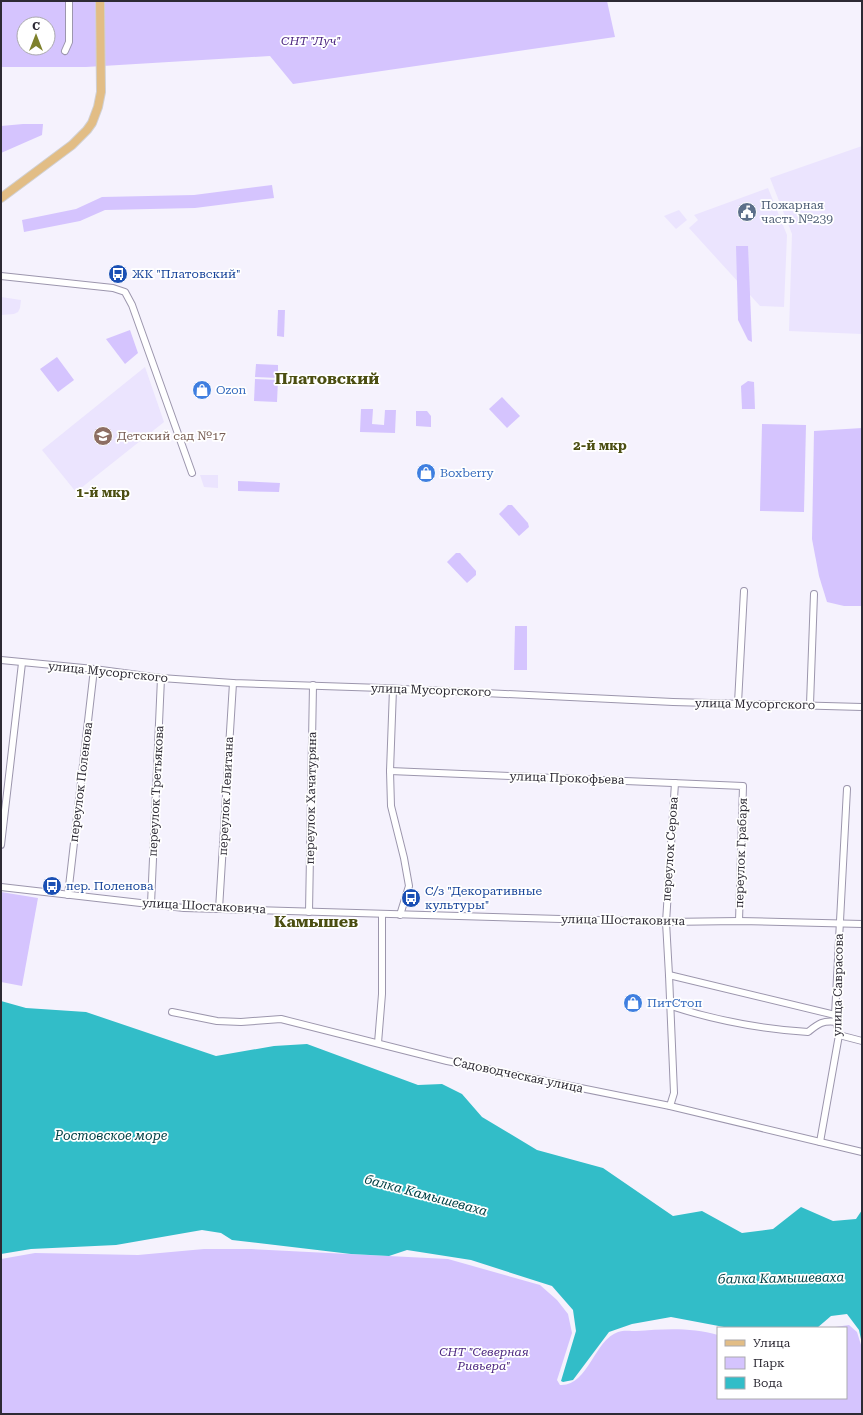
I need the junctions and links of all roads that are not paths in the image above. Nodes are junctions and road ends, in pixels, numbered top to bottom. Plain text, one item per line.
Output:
1 (69, 1) edge
2 (100, 1) edge
3 (65, 51) dead end
4 (1, 198) edge
5 (1, 276) edge
6 (192, 473) dead end
7 (744, 591) dead end
8 (814, 594) dead end
9 (1, 660) edge
10 (22, 663) junction
11 (94, 670) junction
12 (161, 678) junction
13 (233, 683) junction
14 (313, 685) junction
15 (393, 689) junction
16 (738, 703) junction
17 (810, 704) junction
18 (862, 707) edge
19 (390, 771) junction
20 (674, 783) junction
21 (743, 786) joint
22 (847, 789) dead end
23 (1, 845) edge
24 (1, 887) edge
25 (68, 895) junction
26 (151, 904) junction
27 (219, 909) junction
28 (309, 912) junction
29 (382, 914) junction
30 (400, 915) junction
31 (740, 921) junction
32 (666, 922) junction
33 (839, 923) junction
34 (862, 924) edge
35 (669, 975) junction
36 (670, 1006) junction
37 (172, 1012) dead end
38 (836, 1015) junction
39 (837, 1022) junction
40 (839, 1035) junction
41 (862, 1041) edge
42 (378, 1043) junction
43 (670, 1106) junction
44 (820, 1142) junction
45 (862, 1152) edge

1 - 3 street
2 - 4 main road
5 - 6 street
7 - 16 street
8 - 17 street
9 - 10 street, улица Мусоргского
10 - 11 street, улица Мусоргского
10 - 23 street
11 - 12 street, улица Мусоргского
11 - 25 street, переулок Поленова
12 - 13 street, улица Мусоргского
12 - 26 street, переулок Третьякова
13 - 14 street, улица Мусоргского
13 - 27 street, переулок Левитана
14 - 15 street, улица Мусоргского
14 - 28 street, переулок Хачатуряна
15 - 16 street, улица Мусоргского
15 - 19 street
16 - 17 street, улица Мусоргского
17 - 18 street, улица Мусоргского
19 - 20 street, улица Прокофьева
19 - 30 street
20 - 21 street, улица Прокофьева
20 - 32 street, переулок Серова
21 - 31 street, переулок Грабаря
22 - 33 street, улица Саврасова
24 - 25 street, улица Шостаковича
25 - 26 street, улица Шостаковича
26 - 27 street, улица Шостаковича
27 - 28 street, улица Шостаковича
28 - 29 street, улица Шостаковича
29 - 30 street, улица Шостаковича
29 - 42 street
30 - 32 street, улица Шостаковича
31 - 32 street, улица Шостаковича
31 - 33 street, улица Шостаковича
32 - 35 street, переулок Серова
33 - 34 street, улица Шостаковича
33 - 38 street, улица Саврасова
35 - 36 street, переулок Серова
35 - 38 street
36 - 39 street
36 - 43 street, переулок Серова
37 - 42 street, Садоводческая улица
38 - 39 street, улица Саврасова
39 - 40 street, улица Саврасова
40 - 41 street
40 - 44 street, улица Саврасова
42 - 43 street, Садоводческая улица
43 - 44 street, Садоводческая улица
44 - 45 street, Садоводческая улица

